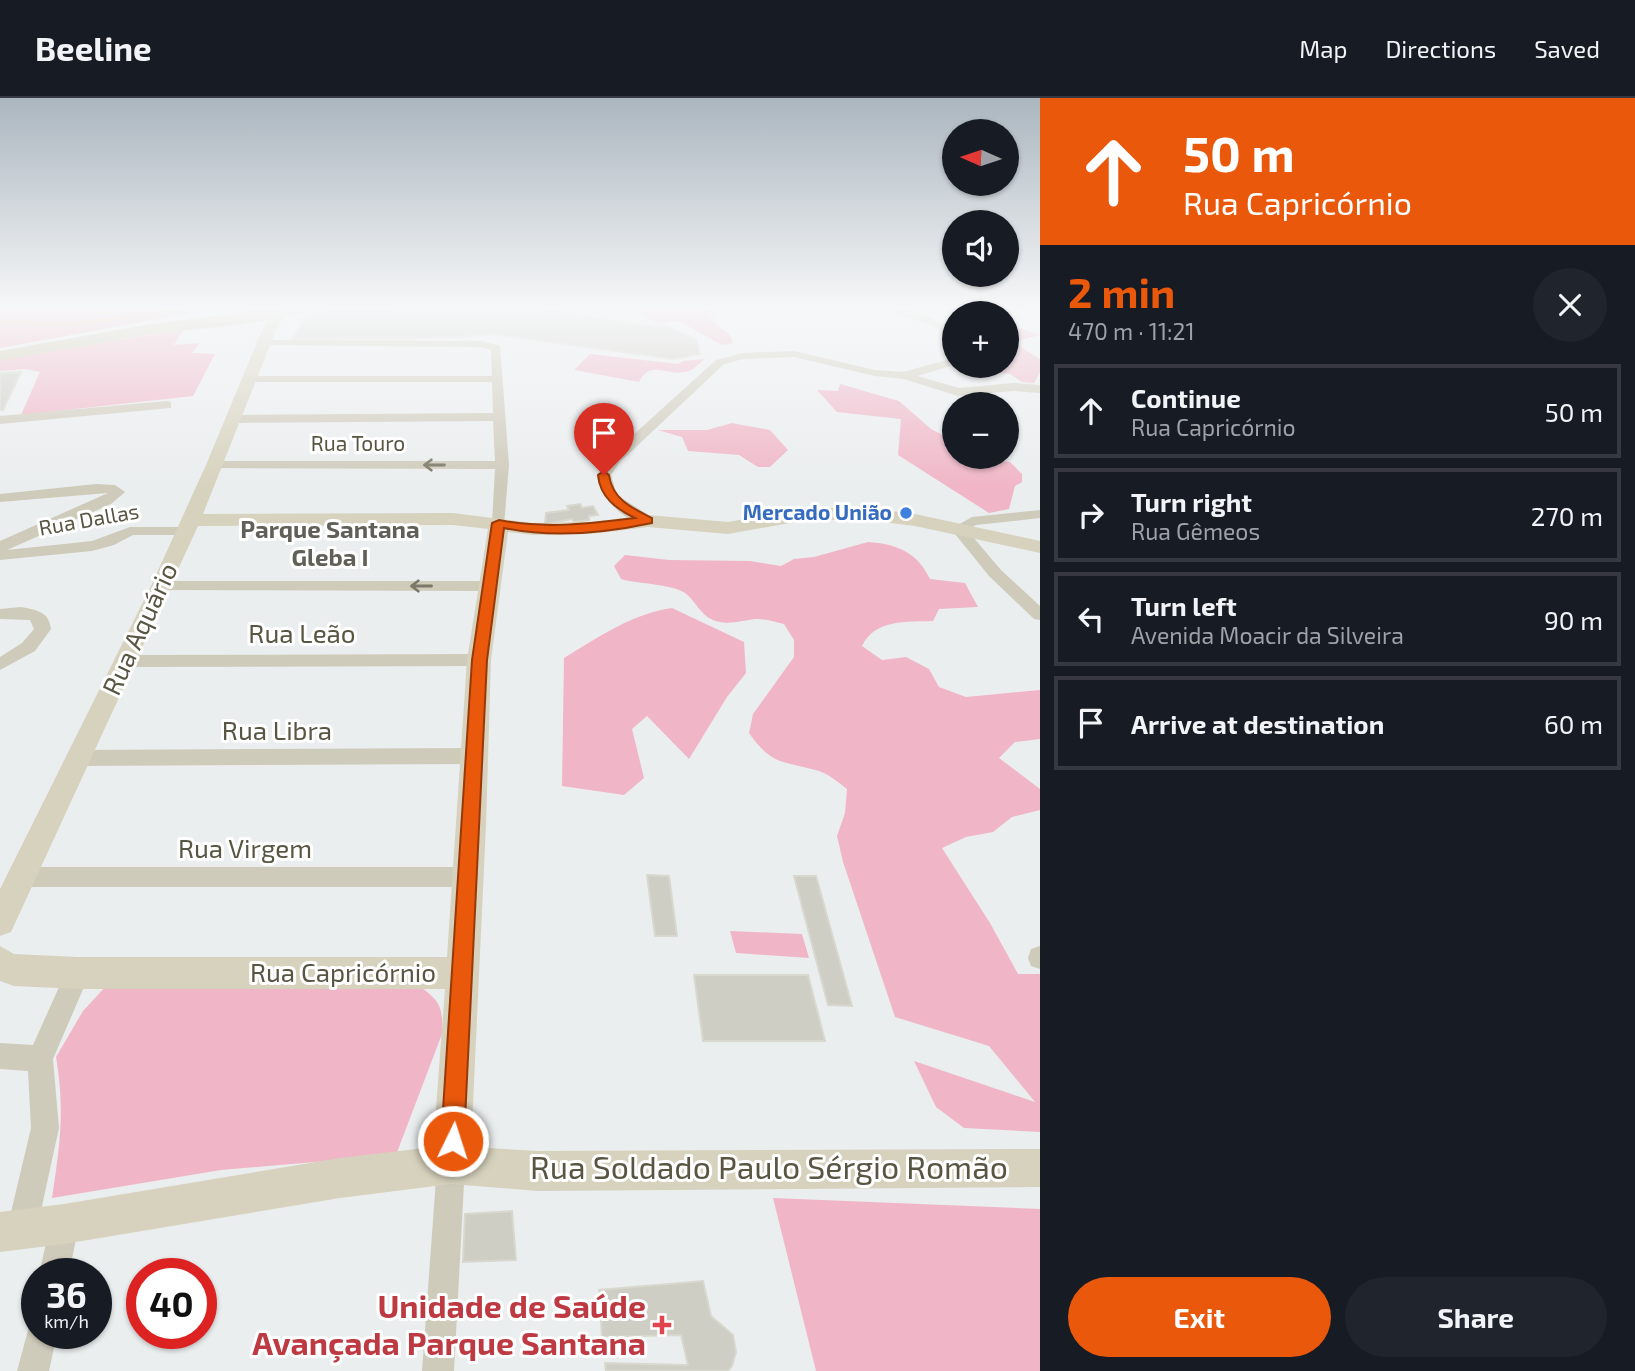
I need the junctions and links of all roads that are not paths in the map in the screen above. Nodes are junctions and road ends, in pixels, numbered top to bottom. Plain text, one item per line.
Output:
1 (254, 367) edge
2 (497, 367) edge
3 (714, 367) edge
4 (852, 367) edge
5 (933, 367) edge
6 (904, 376) junction
7 (249, 379) junction
8 (498, 379) junction
9 (1040, 389) edge
10 (958, 392) joint
11 (167, 405) dead end
12 (499, 416) junction
13 (234, 419) junction
14 (0, 420) edge
15 (215, 465) junction
16 (502, 465) junction
17 (118, 492) joint
18 (0, 498) edge
19 (1040, 514) edge
20 (617, 516) junction
21 (499, 523) junction
22 (188, 525) junction
23 (958, 529) junction
24 (0, 547) edge
25 (1040, 547) edge
26 (0, 555) edge
27 (162, 586) junction
28 (489, 586) junction
29 (0, 614) edge
30 (1040, 615) edge
31 (479, 660) junction
32 (125, 661) junction
33 (0, 664) edge
34 (476, 756) junction
35 (79, 758) junction
36 (22, 877) junction
37 (468, 877) junction
38 (0, 922) edge
39 (0, 962) edge
40 (78, 973) junction
41 (462, 973) junction
42 (0, 1056) edge
43 (40, 1059) junction
44 (451, 1165) junction
45 (1040, 1168) edge
46 (64, 1224) junction
47 (11, 1230) edge
48 (57, 1258) edge
49 (38, 1349) edge
50 (33, 1371) edge
51 (439, 1371) edge

1 - 7 street, Rua Aquário
2 - 8 street, Rua Capricórnio
3 - 20 street
4 - 6 street
5 - 6 street
6 - 10 street
7 - 8 street
7 - 13 street, Rua Aquário
8 - 12 street, Rua Capricórnio
9 - 10 street
11 - 14 street
12 - 13 street
12 - 16 street, Rua Capricórnio
13 - 15 street, Rua Aquário
16 -> 15 street, Rua Touro
15 - 22 street, Rua Aquário
16 - 21 street, Rua Capricórnio
17 - 18 street
17 - 24 street
19 - 23 street
20 - 21 street
20 - 23 street
21 - 22 street
21 - 28 street, Rua Capricórnio
22 - 26 street, Rua Dallas
22 - 27 street, Rua Aquário
23 - 25 street
23 - 30 street
28 -> 27 street
27 - 32 street, Rua Aquário
28 - 31 street, Rua Capricórnio
29 - 33 street
31 - 32 street, Rua Leão
31 - 34 street, Rua Capricórnio
32 - 35 street, Rua Aquário
34 - 35 street, Rua Libra
34 - 37 street, Rua Capricórnio
35 - 36 street, Rua Aquário
36 - 37 street, Rua Virgem
36 - 38 street, Rua Aquário
37 - 41 street, Rua Capricórnio
39 - 40 street
40 - 41 street, Rua Capricórnio
40 - 43 street
41 - 44 street
42 - 43 street
43 - 47 street
44 - 45 street, Rua Soldado Paulo Sérgio Romão
44 - 46 street, Rua Soldado Paulo Sérgio Romão
44 - 51 street
46 - 47 street, Rua Soldado Paulo Sérgio Romão
46 - 48 street
49 - 50 street

